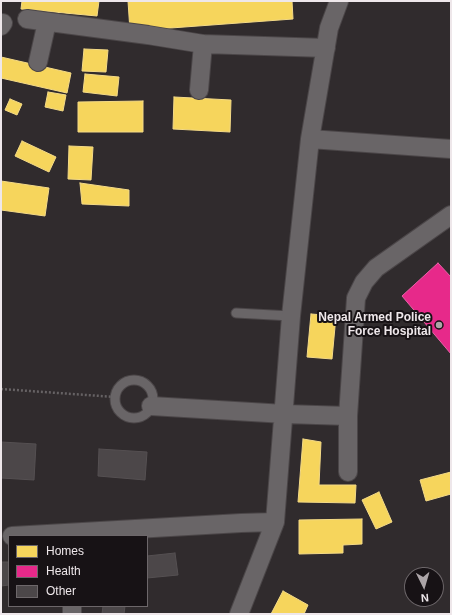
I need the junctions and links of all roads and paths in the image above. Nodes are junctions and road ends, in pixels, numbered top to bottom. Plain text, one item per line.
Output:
1 (339, 1) edge
2 (27, 19) dead end
3 (47, 22) junction
4 (203, 44) junction
5 (326, 48) junction
6 (38, 62) dead end
7 (199, 90) dead end
8 (310, 139) junction
9 (451, 149) edge
10 (451, 215) edge
11 (236, 313) dead end
12 (291, 316) junction
13 (1, 389) edge
14 (115, 397) junction
15 (151, 406) junction
16 (284, 414) junction
17 (348, 416) junction
18 (348, 472) dead end
19 (275, 522) junction
20 (74, 535) edge
21 (239, 614) edge

1 - 5 street
2 - 3 street
3 - 4 street
3 - 6 street
4 - 5 street
4 - 7 street
5 - 8 street
8 - 9 street
8 - 12 street
10 - 17 street
11 - 12 lane
12 - 16 street
13 - 14 path
14 - 15 lane
14 - 15 lane
15 - 16 street
16 - 17 street
16 - 19 street
17 - 18 street
19 - 20 street
19 - 21 street

